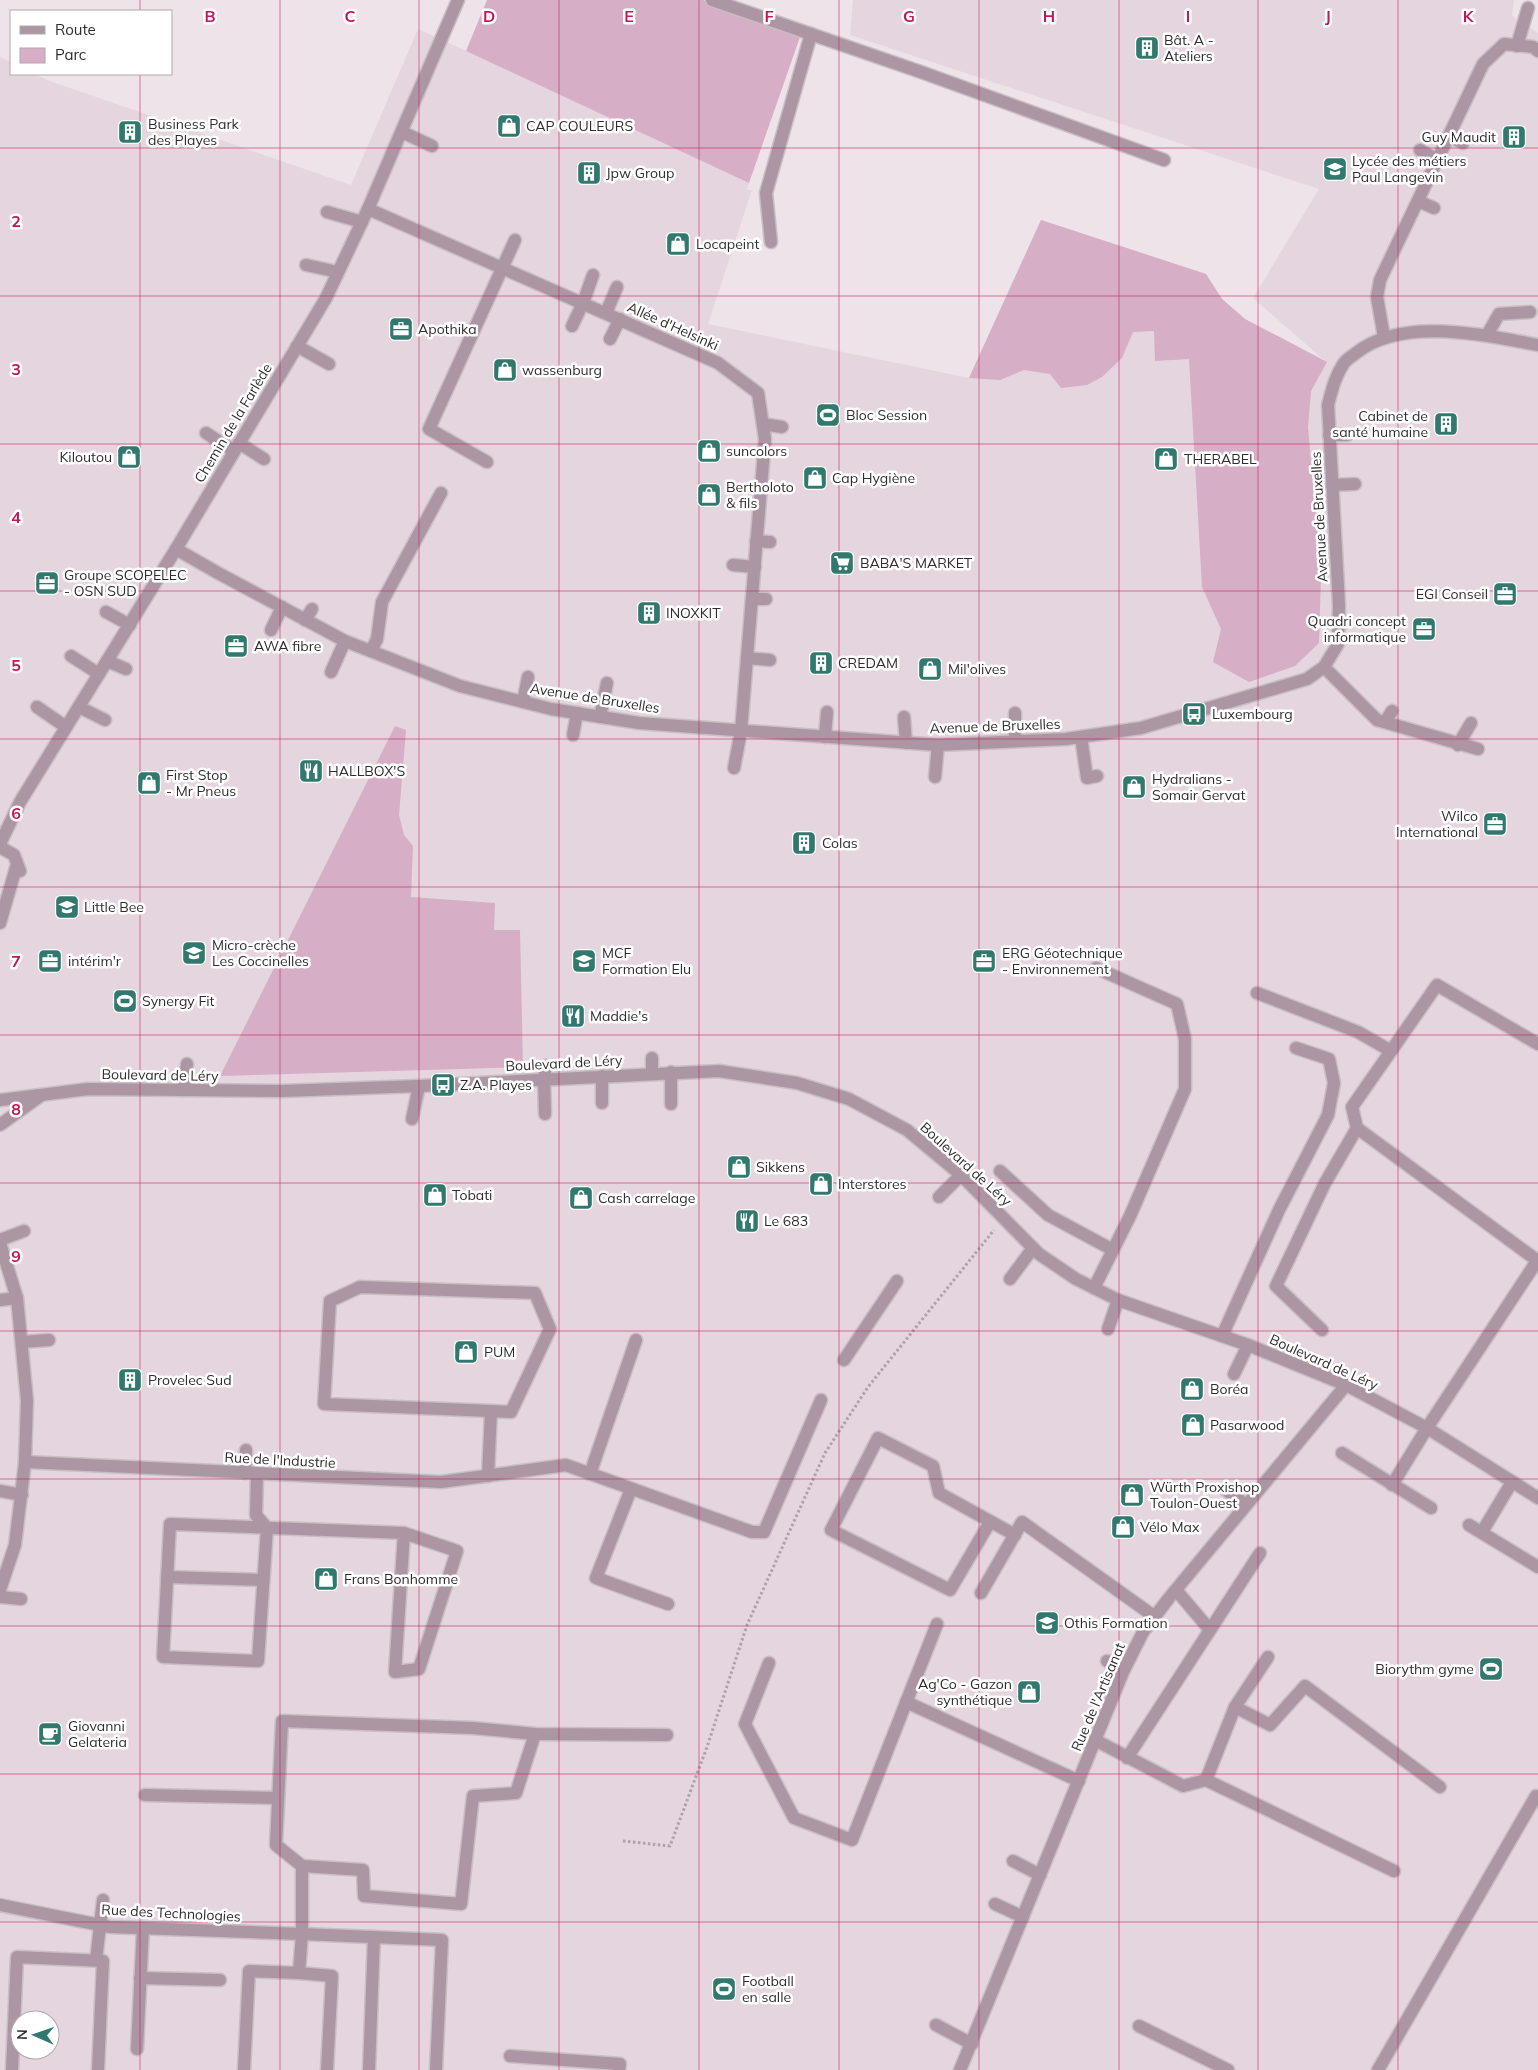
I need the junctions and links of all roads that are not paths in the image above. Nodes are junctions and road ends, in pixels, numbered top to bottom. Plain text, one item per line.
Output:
1 (458, 0) edge
2 (712, 0) edge
3 (1528, 8) dead end
4 (811, 34) junction
5 (1517, 46) junction
6 (1538, 51) edge
7 (402, 132) junction
8 (1449, 136) junction
9 (1463, 143) dead end
10 (432, 146) dead end
11 (1420, 150) dead end
12 (1164, 160) dead end
13 (1437, 160) junction
14 (1418, 201) junction
15 (1434, 208) dead end
16 (368, 209) junction
17 (327, 212) dead end
18 (362, 222) junction
19 (515, 240) dead end
20 (771, 242) dead end
21 (306, 265) dead end
22 (502, 267) junction
23 (338, 272) junction
24 (593, 275) dead end
25 (617, 287) dead end
26 (583, 303) junction
27 (1530, 312) dead end
28 (606, 313) junction
29 (620, 319) junction
30 (572, 326) dead end
31 (1488, 335) junction
32 (1384, 337) junction
33 (610, 339) dead end
34 (1538, 345) edge
35 (297, 346) junction
36 (329, 364) dead end
37 (763, 424) junction
38 (782, 427) dead end
39 (206, 433) dead end
40 (1329, 434) junction
41 (1347, 435) dead end
42 (236, 447) junction
43 (264, 458) dead end
44 (487, 462) dead end
45 (1355, 484) dead end
46 (1332, 485) junction
47 (441, 494) dead end
48 (756, 541) junction
49 (770, 542) dead end
50 (176, 548) junction
51 (733, 565) dead end
52 (754, 567) junction
53 (752, 599) junction
54 (766, 599) dead end
55 (282, 607) junction
56 (106, 612) dead end
57 (130, 626) junction
58 (271, 630) dead end
59 (345, 641) junction
60 (371, 651) junction
61 (71, 656) dead end
62 (747, 658) junction
63 (770, 660) dead end
64 (107, 661) junction
65 (1324, 667) junction
66 (126, 669) dead end
67 (332, 672) dead end
68 (99, 674) junction
69 (528, 677) dead end
70 (607, 683) dead end
71 (523, 702) junction
72 (37, 707) dead end
73 (79, 707) junction
74 (827, 712) dead end
75 (577, 713) junction
76 (1015, 714) dead end
77 (600, 717) junction
78 (904, 717) dead end
79 (105, 720) dead end
80 (1471, 723) dead end
81 (66, 727) junction
82 (741, 731) junction
83 (573, 735) dead end
84 (825, 737) junction
85 (1081, 737) junction
86 (1015, 742) junction
87 (906, 743) junction
88 (938, 745) junction
89 (1458, 745) junction
90 (1478, 749) dead end
91 (734, 768) dead end
92 (936, 776) dead end
93 (1097, 776) dead end
94 (0, 845) edge
95 (0, 923) edge
96 (1096, 968) dead end
97 (1258, 993) dead end
98 (1538, 1044) edge
99 (1296, 1048) dead end
100 (1391, 1051) junction
101 (652, 1058) dead end
102 (187, 1064) dead end
103 (546, 1066) dead end
104 (671, 1072) junction
105 (652, 1073) junction
106 (602, 1076) junction
107 (544, 1079) junction
108 (419, 1086) junction
109 (184, 1090) junction
110 (43, 1094) junction
111 (0, 1100) edge
112 (602, 1103) dead end
113 (671, 1104) dead end
114 (545, 1114) dead end
115 (412, 1119) dead end
116 (0, 1125) edge
117 (1357, 1128) junction
118 (1000, 1171) dead end
119 (961, 1175) junction
120 (939, 1197) dead end
121 (24, 1231) dead end
122 (0, 1242) edge
123 (1033, 1248) junction
124 (1113, 1250) junction
125 (1538, 1261) edge
126 (1010, 1279) dead end
127 (897, 1281) dead end
128 (1094, 1288) junction
129 (16, 1298) junction
130 (0, 1300) edge
131 (1118, 1300) junction
132 (1108, 1329) dead end
133 (1322, 1330) dead end
134 (1222, 1336) junction
135 (49, 1340) dead end
136 (636, 1340) dead end
137 (22, 1342) junction
138 (1248, 1345) junction
139 (844, 1360) dead end
140 (1234, 1374) dead end
141 (1346, 1386) junction
142 (821, 1400) dead end
143 (491, 1411) junction
144 (1427, 1428) junction
145 (246, 1450) dead end
146 (1342, 1453) dead end
147 (25, 1462) junction
148 (251, 1473) junction
149 (590, 1474) junction
150 (488, 1476) junction
151 (1512, 1482) junction
152 (1392, 1484) junction
153 (631, 1488) junction
154 (1226, 1490) dead end
155 (0, 1491) edge
156 (22, 1495) junction
157 (1537, 1496) edge
158 (1246, 1505) junction
159 (1431, 1508) dead end
160 (990, 1522) junction
161 (1469, 1525) dead end
162 (267, 1528) junction
163 (404, 1532) junction
164 (1482, 1532) junction
165 (1015, 1535) junction
166 (1260, 1553) dead end
167 (1538, 1567) edge
168 (167, 1577) junction
169 (263, 1580) junction
170 (0, 1590) edge
171 (1176, 1590) junction
172 (981, 1593) dead end
173 (0, 1597) edge
174 (21, 1599) dead end
175 (668, 1604) dead end
176 (1155, 1617) junction
177 (937, 1624) dead end
178 (1210, 1630) junction
179 (1268, 1657) dead end
180 (1107, 1660) dead end
181 (769, 1663) dead end
182 (1124, 1669) junction
183 (906, 1702) junction
184 (1235, 1707) junction
185 (535, 1734) junction
186 (667, 1735) dead end
187 (1095, 1740) junction
188 (1127, 1758) junction
189 (1206, 1780) junction
190 (1079, 1781) junction
191 (1440, 1787) dead end
192 (145, 1795) dead end
193 (1538, 1797) edge
194 (278, 1798) junction
195 (1013, 1861) dead end
196 (302, 1866) junction
197 (1394, 1871) dead end
198 (1040, 1875) junction
199 (103, 1900) dead end
200 (995, 1904) dead end
201 (0, 1905) edge
202 (1023, 1917) junction
203 (101, 1925) junction
204 (143, 1928) junction
205 (302, 1934) junction
206 (374, 1937) junction
207 (96, 1960) junction
208 (299, 1973) junction
209 (140, 1978) junction
210 (220, 1980) dead end
211 (936, 2024) dead end
212 (1139, 2026) dead end
213 (972, 2044) junction
214 (137, 2049) dead end
215 (510, 2056) dead end
216 (12, 2070) edge
217 (98, 2070) edge
218 (244, 2070) edge
219 (327, 2070) edge
220 (369, 2070) edge
221 (436, 2070) edge
222 (619, 2070) edge
223 (960, 2070) edge
224 (1228, 2070) edge
225 (1378, 2070) edge

1 - 7 street, Chemin de la Farlède
2 - 4 street
3 - 5 street
4 - 12 street
4 - 20 street
5 - 6 street
5 - 8 street
7 - 10 street
7 - 16 street, Chemin de la Farlède
8 - 9 street
8 - 13 street
11 - 13 street
13 - 14 street
14 - 15 street
14 - 32 street
16 - 18 street, Chemin de la Farlède
16 - 22 street, Allée d'Helsinki
17 - 18 street
18 - 23 street, Chemin de la Farlède
19 - 22 street
21 - 23 street
22 - 26 street, Allée d'Helsinki
22 - 44 street
23 - 35 street, Chemin de la Farlède
24 - 26 street
25 - 28 street
26 - 28 street, Allée d'Helsinki
26 - 30 street
27 - 31 street
28 - 29 street, Allée d'Helsinki
29 - 33 street
29 - 37 street, Allée d'Helsinki
31 - 32 street, Avenue de Bruxelles
31 - 34 street, Avenue de Bruxelles
32 - 40 street, Avenue de Bruxelles
35 - 36 street
35 - 42 street, Chemin de la Farlède
37 - 38 street
37 - 48 street, Allée d'Helsinki
39 - 42 street
40 - 41 street
40 - 46 street, Avenue de Bruxelles
42 - 43 street
42 - 50 street, Chemin de la Farlède
45 - 46 street
46 - 65 street, Avenue de Bruxelles
47 - 60 street
48 - 49 street
48 - 52 street, Allée d'Helsinki
50 - 55 street, Avenue de Bruxelles
50 - 57 street, Chemin de la Farlède
51 - 52 street
52 - 53 street, Allée d'Helsinki
53 - 54 street
53 - 62 street, Allée d'Helsinki
55 - 58 street
55 - 59 street, Avenue de Bruxelles
56 - 57 street
57 - 64 street, Chemin de la Farlède
59 - 60 street, Avenue de Bruxelles
59 - 67 street
60 - 71 street, Avenue de Bruxelles
61 - 68 street
62 - 63 street
62 - 82 street, Allée d'Helsinki
64 - 66 street
64 - 68 street, Chemin de la Farlède
65 - 85 street, Avenue de Bruxelles
65 - 89 street
68 - 73 street, Chemin de la Farlède
69 - 71 street
70 - 77 street
71 - 75 street, Avenue de Bruxelles
72 - 81 street
73 - 79 street
73 - 81 street, Chemin de la Farlède
74 - 84 street
75 - 77 street, Avenue de Bruxelles
75 - 83 street
76 - 86 street
77 - 82 street, Avenue de Bruxelles
78 - 87 street
80 - 89 street
81 - 94 street, Chemin de la Farlède
82 - 84 street, Avenue de Bruxelles
82 - 91 street, Allée d'Helsinki
84 - 87 street, Avenue de Bruxelles
85 - 86 street, Avenue de Bruxelles
85 - 93 street
86 - 88 street, Avenue de Bruxelles
87 - 88 street, Avenue de Bruxelles
88 - 92 street
89 - 90 street
94 - 95 street
96 - 124 street
97 - 100 street
98 - 100 street
99 - 134 street
100 - 117 street
101 - 105 street
102 - 109 street
103 - 107 street
104 - 105 street, Boulevard de Léry
104 - 113 street
104 - 119 street, Boulevard de Léry
105 - 106 street, Boulevard de Léry
106 - 107 street, Boulevard de Léry
106 - 112 street
107 - 108 street, Boulevard de Léry
107 - 114 street
108 - 109 street, Boulevard de Léry
108 - 115 street
109 - 110 street, Boulevard de Léry
110 - 111 street, Boulevard de Léry
110 - 116 street, Boulevard de Léry
117 - 125 street
117 - 133 street
118 - 124 street
119 - 120 street
119 - 123 street, Boulevard de Léry
121 - 122 street
122 - 129 street
123 - 126 street
123 - 128 street, Boulevard de Léry
124 - 128 street
125 - 144 street
127 - 139 street
128 - 131 street, Boulevard de Léry
129 - 130 street
129 - 137 street
131 - 132 street
131 - 134 street, Boulevard de Léry
134 - 138 street, Boulevard de Léry
135 - 137 street
136 - 149 street
137 - 147 street
138 - 140 street
138 - 141 street, Boulevard de Léry
141 - 144 street, Boulevard de Léry
141 - 158 street, Rue de l'Artisanat
142 - 153 street, Rue de l'Industrie
143 - 143 street
143 - 150 street
144 - 151 street, Boulevard de Léry
144 - 152 street
145 - 148 street
146 - 152 street
147 - 148 street, Rue de l'Industrie
147 - 156 street
148 - 150 street, Rue de l'Industrie
148 - 162 street
149 - 150 street, Rue de l'Industrie
149 - 153 street, Rue de l'Industrie
151 - 157 street, Boulevard de Léry
151 - 164 street
152 - 159 street
153 - 175 street
154 - 158 street
155 - 156 street
156 - 170 street
158 - 171 street, Rue de l'Artisanat
160 - 160 street
160 - 165 street
161 - 164 street
162 - 163 street
162 - 168 street
162 - 169 street
163 - 163 street
164 - 167 street
165 - 172 street
165 - 176 street
166 - 178 street
168 - 169 street
168 - 169 street
171 - 176 street, Rue de l'Artisanat
171 - 178 street
173 - 174 street
176 - 182 street, Rue de l'Artisanat
177 - 183 street
178 - 188 street
179 - 184 street
180 - 182 street
181 - 183 street
182 - 187 street, Rue de l'Artisanat
183 - 190 street
184 - 189 street
184 - 191 street
185 - 186 street
185 - 194 street
185 - 196 street
187 - 188 street
187 - 190 street, Rue de l'Artisanat
188 - 189 street
189 - 197 street
190 - 198 street, Rue de l'Artisanat
192 - 194 street
193 - 225 street
194 - 196 street
195 - 198 street
196 - 205 street
198 - 202 street, Rue de l'Artisanat
199 - 203 street
200 - 202 street
201 - 203 street, Rue des Technologies
202 - 213 street, Rue de l'Artisanat
203 - 204 street, Rue des Technologies
203 - 207 street
204 - 205 street, Rue des Technologies
204 - 209 street
205 - 206 street, Rue des Technologies
205 - 208 street
206 - 220 street
206 - 221 street, Rue des Technologies
207 - 216 street
207 - 217 street
208 - 218 street
208 - 219 street
209 - 210 street
209 - 214 street
211 - 213 street
212 - 224 street
213 - 223 street, Rue de l'Artisanat
215 - 222 street

